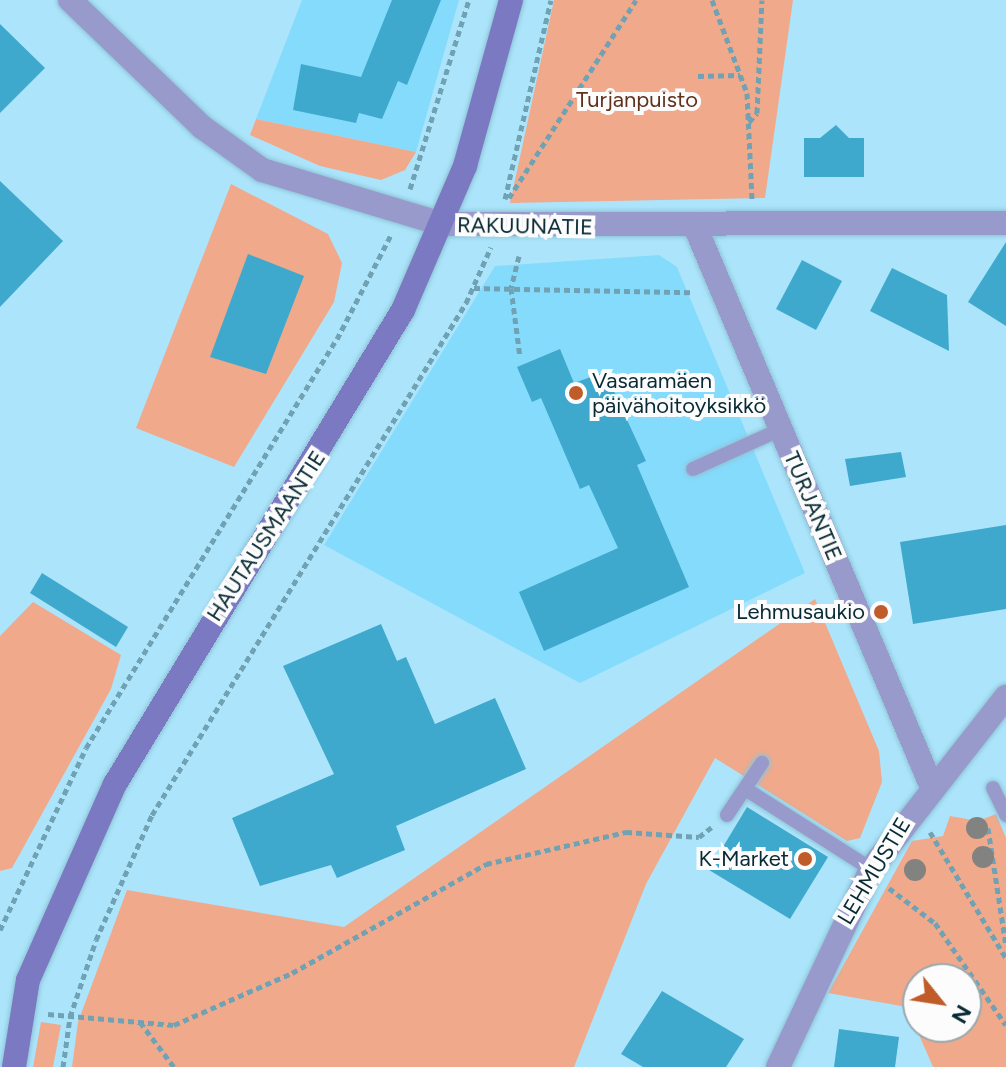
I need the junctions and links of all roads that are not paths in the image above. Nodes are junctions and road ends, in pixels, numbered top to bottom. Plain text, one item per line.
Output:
1 (70, 0) edge
2 (511, 0) edge
3 (1006, 223) edge
4 (442, 224) junction
5 (695, 226) junction
6 (781, 429) junction
7 (693, 469) dead end
8 (1006, 697) edge
9 (762, 763) dead end
10 (931, 785) junction
11 (993, 788) dead end
12 (747, 790) junction
13 (727, 815) dead end
14 (1006, 815) edge
15 (876, 876) junction
16 (14, 1067) edge
17 (778, 1067) edge

1 - 4 street, RAKUUNATIE
2 - 4 street, HAUTAUSMAANTIE
3 - 5 street, RAKUUNATIE
4 - 5 street, RAKUUNATIE
4 - 16 street, HAUTAUSMAANTIE
5 - 6 street, TURJANTIE
6 - 7 lane
6 - 10 street, TURJANTIE
8 - 10 street, LEHMUSTIE
9 - 12 lane
10 - 15 street, LEHMUSTIE
11 - 14 lane
12 - 13 lane
12 - 15 lane
15 - 17 street, LEHMUSTIE

